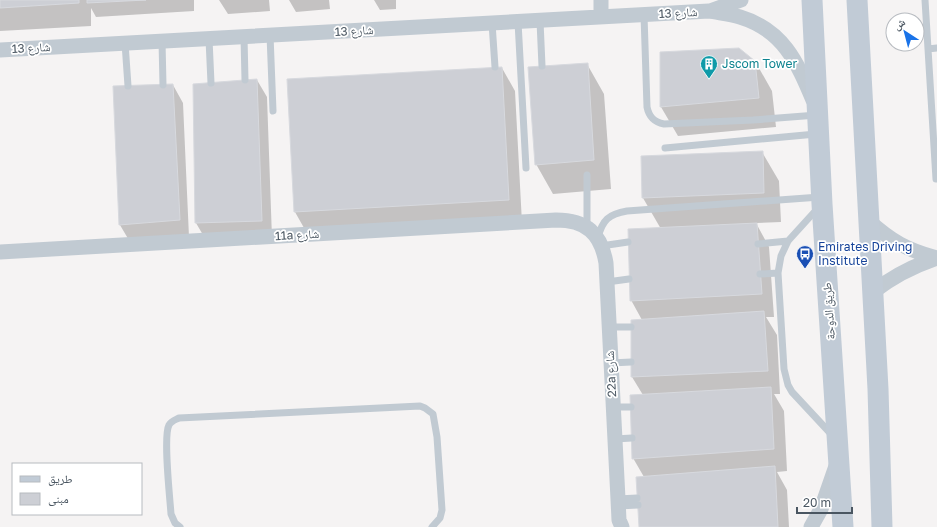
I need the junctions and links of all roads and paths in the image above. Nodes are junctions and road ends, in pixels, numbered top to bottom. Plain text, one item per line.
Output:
1 (600, 0) edge
2 (741, 0) edge
3 (812, 0) edge
4 (857, 0) edge
5 (925, 0) edge
6 (709, 11) junction
7 (644, 15) junction
8 (601, 17) junction
9 (540, 21) junction
10 (518, 22) junction
11 (492, 23) junction
12 (270, 35) junction
13 (244, 37) junction
14 (209, 39) junction
15 (162, 41) junction
16 (125, 43) junction
17 (937, 48) edge
18 (928, 49) junction
19 (0, 50) edge
20 (542, 66) dead end
21 (495, 67) dead end
22 (245, 80) dead end
23 (211, 83) dead end
24 (163, 85) dead end
25 (128, 86) dead end
26 (274, 111) dead end
27 (817, 119) junction
28 (665, 148) dead end
29 (526, 168) dead end
30 (587, 175) dead end
31 (936, 180) edge
32 (822, 200) junction
33 (869, 221) junction
34 (594, 236) junction
35 (628, 242) dead end
36 (788, 242) junction
37 (758, 244) dead end
38 (0, 252) edge
39 (937, 258) edge
40 (778, 273) junction
41 (760, 274) dead end
42 (629, 279) dead end
43 (606, 282) junction
44 (873, 292) junction
45 (609, 327) junction
46 (631, 327) dead end
47 (631, 362) dead end
48 (611, 363) junction
49 (631, 407) dead end
50 (613, 408) junction
51 (632, 438) dead end
52 (615, 439) junction
53 (837, 451) junction
54 (637, 501) dead end
55 (619, 516) edge
56 (884, 526) edge
57 (180, 527) edge
58 (432, 527) edge
59 (811, 527) edge
60 (842, 527) edge

1 - 8 street
2 - 6 street, شارع 13
3 - 27 main road, طريق الدوحة
4 - 33 main road
5 - 18 lane
6 - 7 street, شارع 13
6 - 27 street, شارع 13
7 - 8 street, شارع 13
7 - 27 lane
8 - 9 street, شارع 13
9 - 10 street, شارع 13
9 - 20 lane
10 - 11 street, شارع 13
10 - 29 lane
11 - 12 street, شارع 13
11 - 21 lane
12 - 13 street, شارع 13
12 - 26 lane
13 - 14 street, شارع 13
13 - 22 lane
14 - 15 street, شارع 13
14 - 23 lane
15 - 16 street, شارع 13
15 - 24 lane
16 - 19 street, شارع 13
16 - 25 lane
17 - 18 lane
18 - 31 lane
27 - 28 lane
27 - 32 main road, طريق الدوحة
30 - 34 lane
32 - 34 lane
32 - 36 lane
32 - 53 main road, طريق الدوحة
33 - 39 street
33 - 44 main road
34 - 35 lane
34 - 38 street, 11a شارع
34 - 43 street, 22a شارع
36 - 37 lane
36 - 40 lane
39 - 44 street
40 - 41 lane
40 - 53 lane
42 - 43 lane
43 - 45 street, 22a شارع
44 - 56 main road
45 - 46 lane
45 - 48 street, 22a شارع
47 - 48 lane
48 - 50 street, 22a شارع
49 - 50 lane
50 - 52 street, 22a شارع
51 - 52 lane
52 - 55 street, 22a شارع
53 - 59 street
53 - 60 main road, طريق الدوحة
54 - 55 lane
57 - 58 lane

